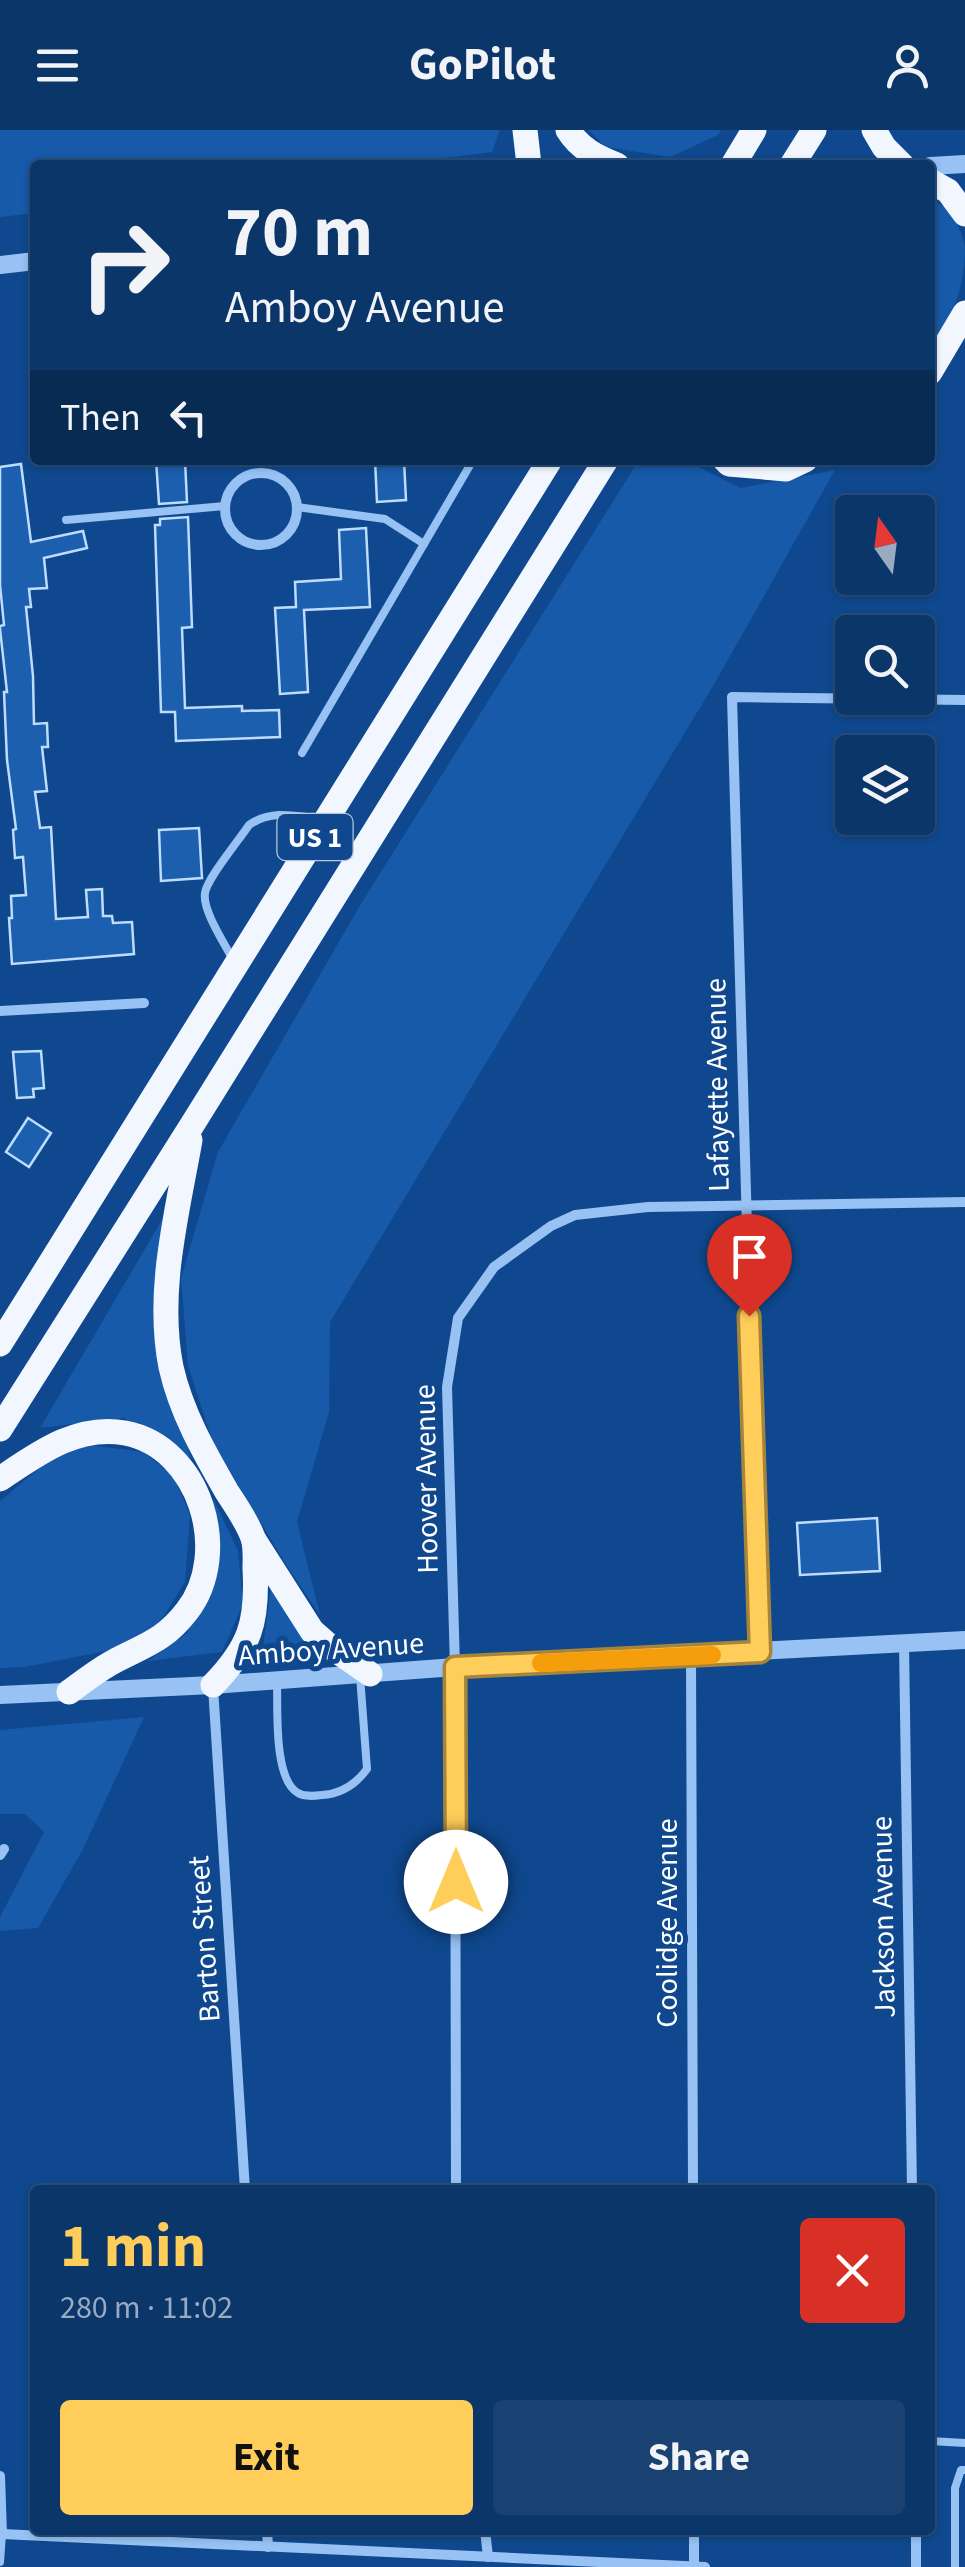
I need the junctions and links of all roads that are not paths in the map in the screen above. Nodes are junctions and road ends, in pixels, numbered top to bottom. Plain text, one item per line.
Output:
1 (525, 130) edge
2 (568, 130) edge
3 (754, 130) edge
4 (814, 130) edge
5 (874, 130) edge
6 (528, 160) edge
7 (605, 160) edge
8 (736, 160) edge
9 (795, 160) edge
10 (897, 160) edge
11 (965, 164) edge
12 (935, 166) edge
13 (935, 185) edge
14 (965, 214) edge
15 (30, 261) edge
16 (0, 265) edge
17 (965, 313) edge
18 (935, 364) edge
19 (470, 465) edge
20 (547, 465) edge
21 (603, 465) edge
22 (742, 465) edge
23 (793, 465) edge
24 (266, 466) edge
25 (224, 506) junction
26 (297, 508) junction
27 (66, 520) dead end
28 (424, 544) junction
29 (965, 700) edge
30 (302, 754) dead end
31 (326, 820) junction
32 (236, 964) junction
33 (144, 1003) dead end
34 (0, 1011) edge
35 (192, 1125) junction
36 (965, 1202) edge
37 (745, 1204) junction
38 (24, 1306) junction
39 (0, 1327) edge
40 (0, 1344) edge
41 (0, 1429) edge
42 (0, 1479) edge
43 (254, 1540) junction
44 (965, 1640) edge
45 (904, 1643) junction
46 (760, 1652) junction
47 (691, 1656) junction
48 (455, 1667) junction
49 (365, 1674) junction
50 (277, 1680) junction
51 (213, 1685) junction
52 (69, 1692) junction
53 (0, 1695) edge
54 (245, 2185) edge
55 (456, 2185) edge
56 (692, 2185) edge
57 (912, 2185) edge
58 (935, 2441) edge
59 (965, 2443) edge
60 (965, 2470) edge
61 (0, 2476) edge
62 (2, 2534) edge
63 (267, 2535) edge
64 (486, 2535) edge
65 (694, 2535) edge
66 (916, 2535) edge
67 (268, 2548) junction
68 (488, 2557) junction
69 (0, 2562) edge
70 (694, 2566) edge
71 (704, 2567) edge
72 (916, 2567) edge
73 (955, 2567) edge

1 - 6 highway
2 - 7 highway
3 - 8 highway
4 - 9 highway
5 - 10 highway
11 - 12 street
13 - 14 highway
15 - 16 street
17 - 18 highway
19 - 28 lane
20 - 31 highway, US 1
21 - 35 highway, US 1
22 - 23 highway
24 - 25 street
24 - 26 street
25 - 26 street
25 - 27 lane
26 - 28 lane
28 - 30 lane
29 - 37 street, Lafayette Avenue
31 - 32 highway, US 1
31 - 32 lane
32 - 38 highway, US 1
33 - 34 street
35 - 41 highway, US 1
35 - 43 highway
36 - 37 street, Hoover Avenue
37 - 46 street, Lafayette Avenue
37 - 48 street, Hoover Avenue
38 - 39 highway
38 - 40 highway, US 1
42 - 52 highway
43 - 49 highway
43 - 51 highway
44 - 45 street, Amboy Avenue
45 - 46 street, Amboy Avenue
45 - 57 street, Jackson Avenue
46 - 47 street, Amboy Avenue
47 - 48 street, Amboy Avenue
47 - 56 street, Coolidge Avenue
48 - 49 street, Amboy Avenue
48 - 55 street, Hoover Avenue
49 - 50 street, Amboy Avenue
49 - 50 lane
50 - 51 street, Amboy Avenue
51 - 52 street, Amboy Avenue
51 - 54 street, Barton Street
52 - 53 street, Amboy Avenue
58 - 59 lane
60 - 73 lane
61 - 62 street
62 - 67 street
62 - 69 lane
63 - 67 street
64 - 68 street
65 - 70 street
66 - 72 street
67 - 68 street
68 - 70 street
70 - 71 street

